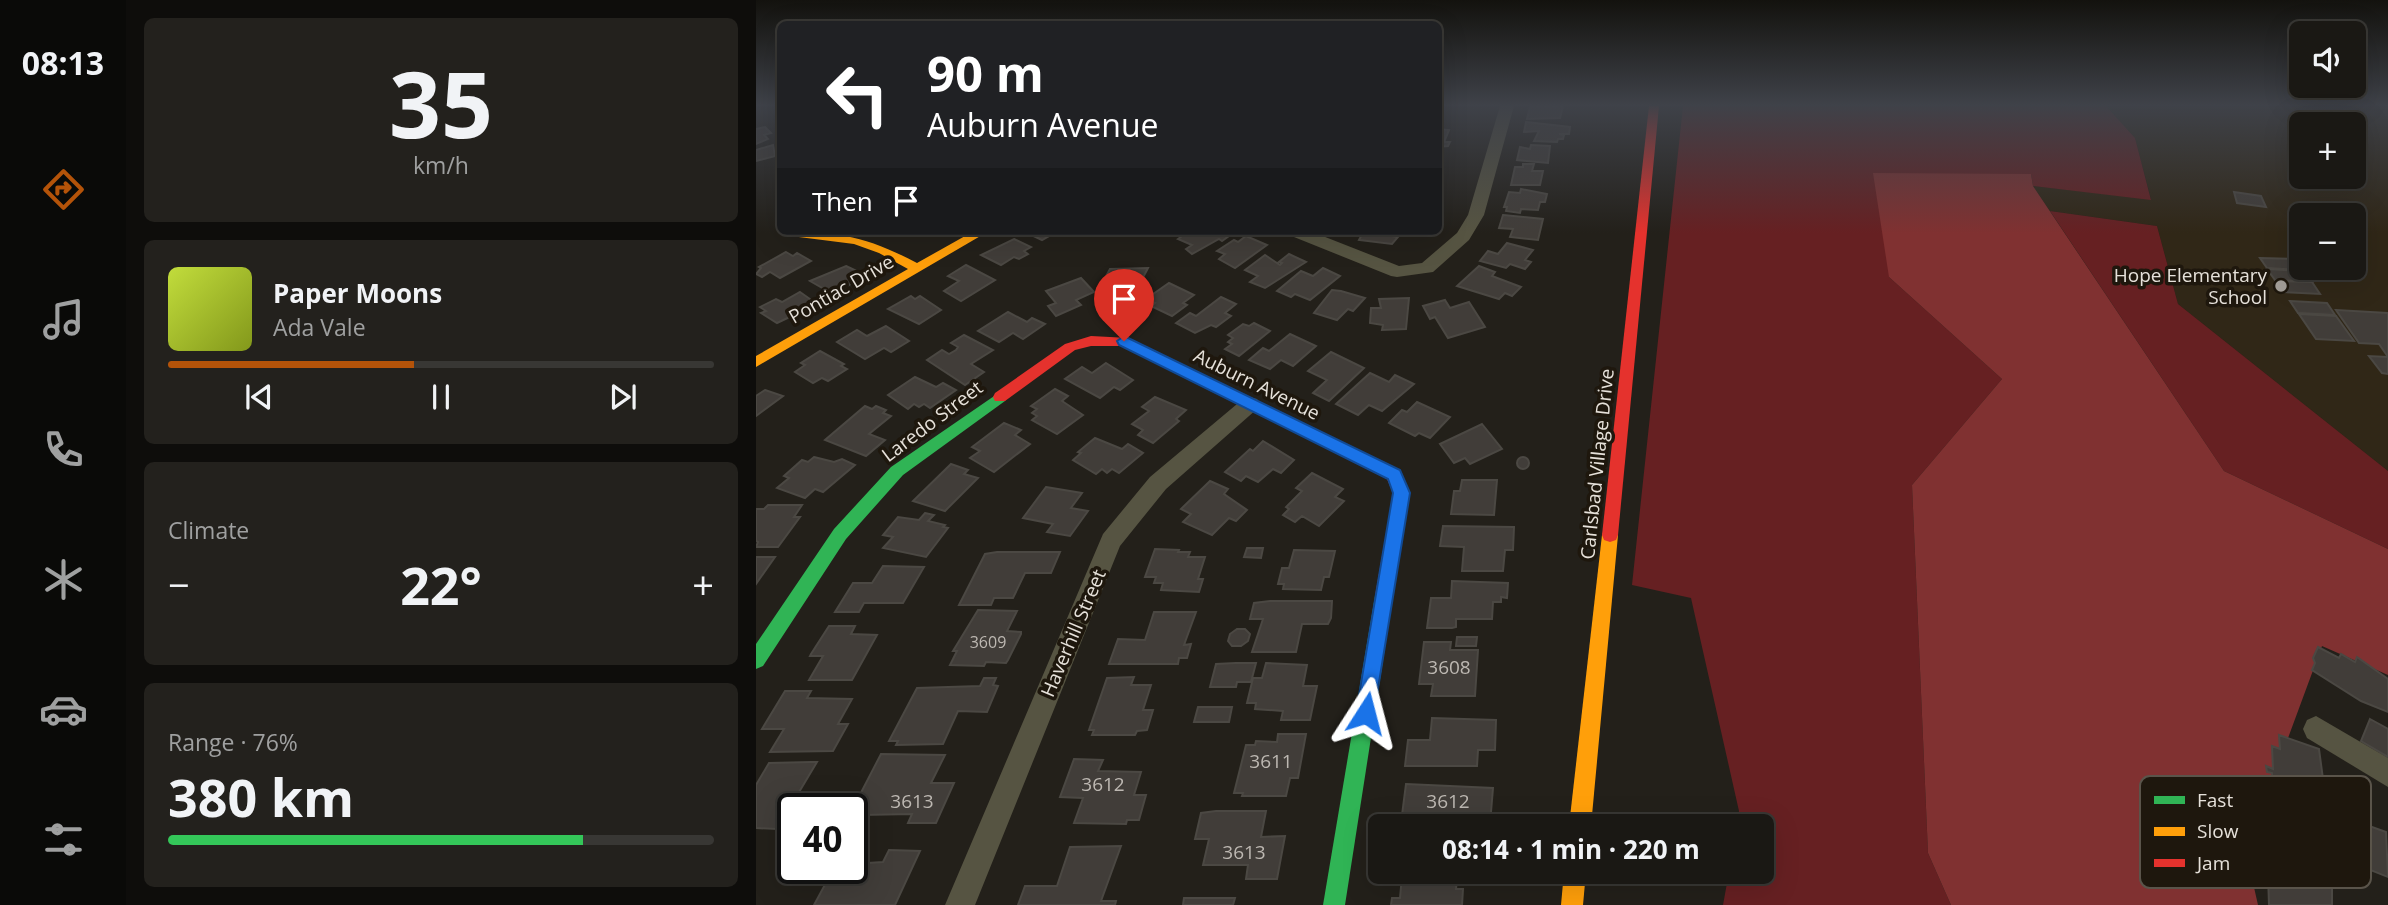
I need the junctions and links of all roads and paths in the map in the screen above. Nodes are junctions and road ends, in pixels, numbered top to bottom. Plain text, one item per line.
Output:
1 (1495, 148) edge
2 (1650, 148) edge
3 (812, 235) edge
4 (976, 235) edge
5 (1314, 235) edge
6 (918, 269) junction
7 (1124, 341) joint
8 (756, 362) edge
9 (1250, 404) junction
10 (756, 660) edge
11 (2316, 729) dead end
12 (2388, 773) edge
13 (1581, 814) edge
14 (1574, 884) edge
15 (960, 905) edge
16 (1334, 905) edge
17 (1572, 905) edge

1 - 5 street
2 - 13 street, Carlsbad Village Drive
3 - 6 street
4 - 6 street, Pontiac Drive
6 - 8 street, Pontiac Drive
7 - 9 street, Auburn Avenue
7 - 10 street, Laredo Street
9 - 15 street, Haverhill Street
9 - 16 street, Auburn Avenue
11 - 12 street
14 - 17 street

